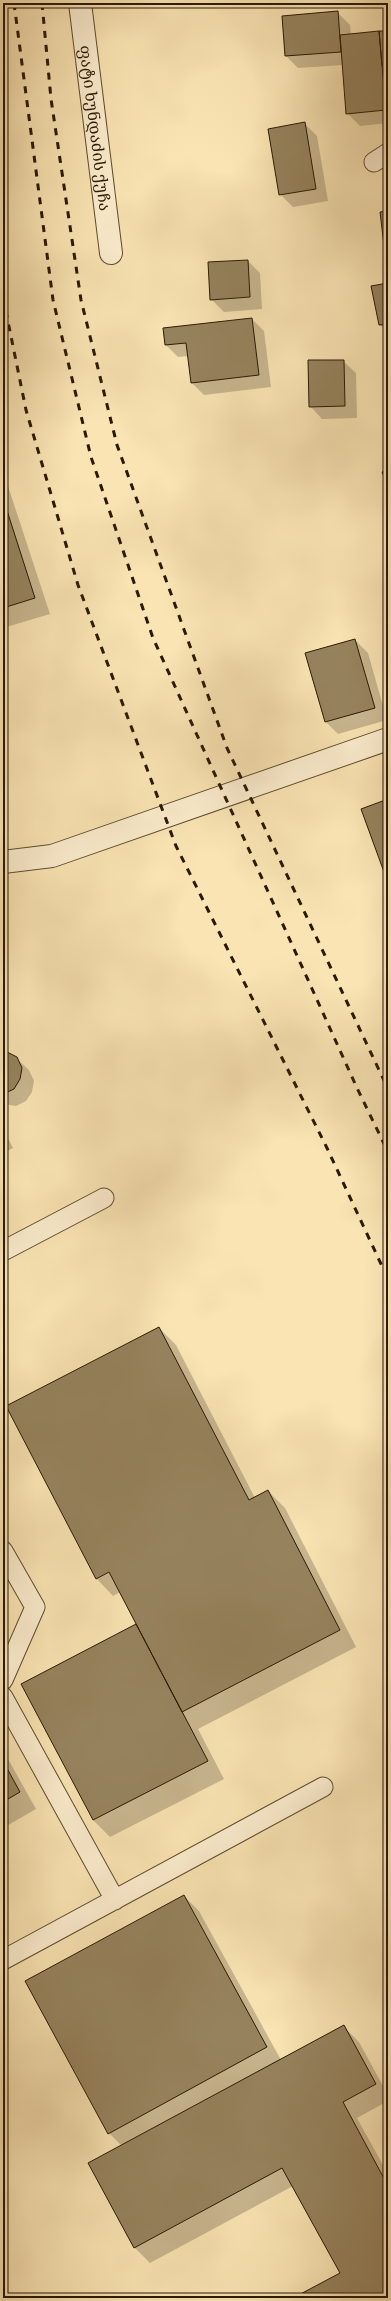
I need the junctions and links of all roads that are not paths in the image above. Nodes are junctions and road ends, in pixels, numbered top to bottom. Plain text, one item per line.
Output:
1 (80, 3) edge
2 (111, 253) dead end
3 (388, 740) edge
4 (3, 862) edge
5 (104, 1198) dead end
6 (3, 1251) edge
7 (3, 1550) edge
8 (3, 1680) edge
9 (3, 1697) edge
10 (323, 1787) dead end
11 (115, 1900) junction
12 (3, 1960) edge

1 - 2 street, ფატი ხუნდაძის ქუჩა
3 - 4 street
5 - 6 lane
7 - 8 lane
9 - 11 lane
10 - 11 lane
11 - 12 lane

